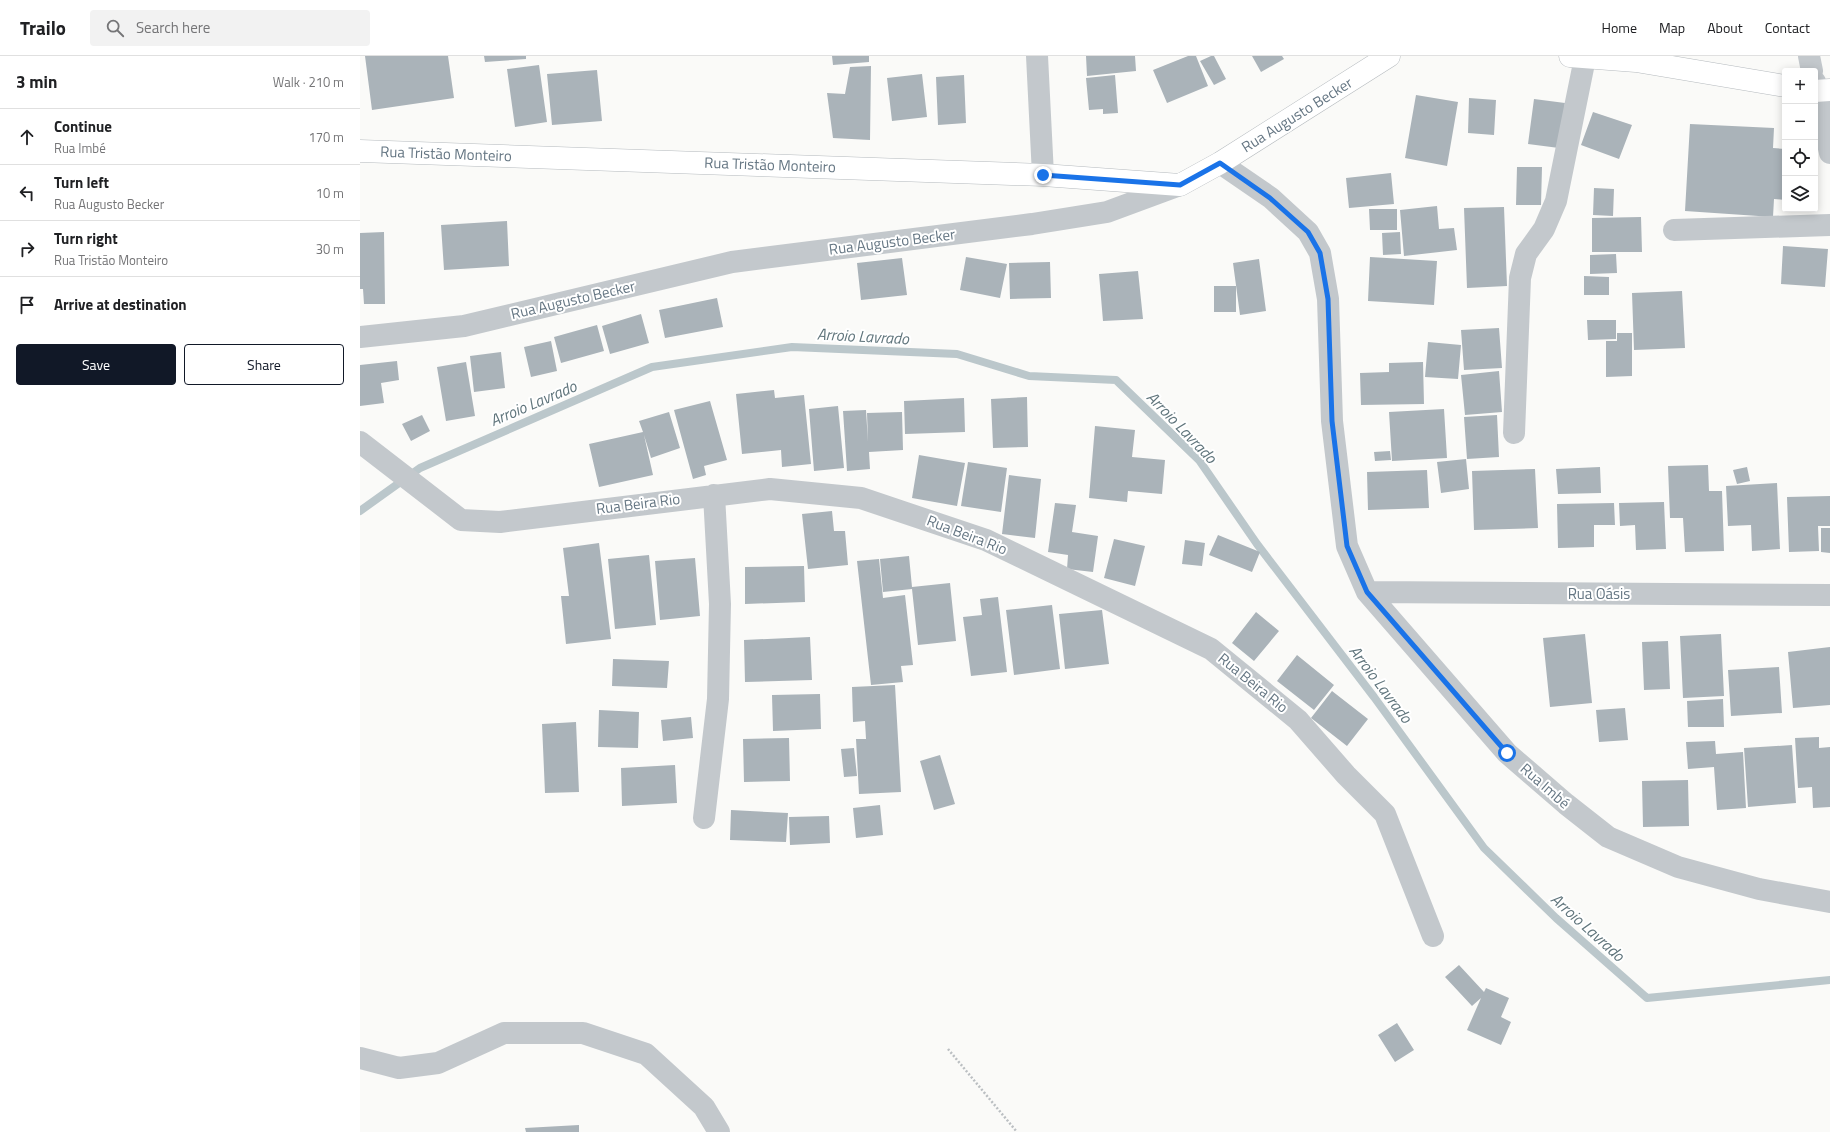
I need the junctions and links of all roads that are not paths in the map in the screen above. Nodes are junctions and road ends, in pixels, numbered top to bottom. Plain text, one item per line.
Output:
1 (1037, 56) edge
2 (1389, 56) edge
3 (1809, 56) edge
4 (1578, 57) edge
5 (1813, 68) edge
6 (1782, 85) edge
7 (1818, 85) edge
8 (360, 151) edge
9 (1830, 153) edge
10 (1220, 163) junction
11 (1043, 175) junction
12 (1180, 185) junction
13 (1830, 225) edge
14 (1674, 230) dead end
15 (360, 337) edge
16 (1514, 433) dead end
17 (360, 442) edge
18 (714, 495) junction
19 (1367, 592) junction
20 (1830, 595) edge
21 (704, 818) dead end
22 (1830, 902) edge
23 (1433, 936) dead end
24 (360, 1058) edge
25 (719, 1132) edge

1 - 11 street
2 - 10 main road, Rua Augusto Becker
3 - 5 street
4 - 6 main road
4 - 16 street
7 - 9 street
8 - 11 main road, Rua Tristão Monteiro
10 - 12 main road, Rua Augusto Becker
10 - 19 street, Rua Imbé
11 - 12 main road, Rua Tristão Monteiro
12 - 15 street, Rua Augusto Becker
13 - 14 street
17 - 18 street, Rua Beira Rio
18 - 21 street
18 - 23 street, Rua Beira Rio
19 - 20 street, Rua Oásis
19 - 22 street, Rua Imbé
24 - 25 street

